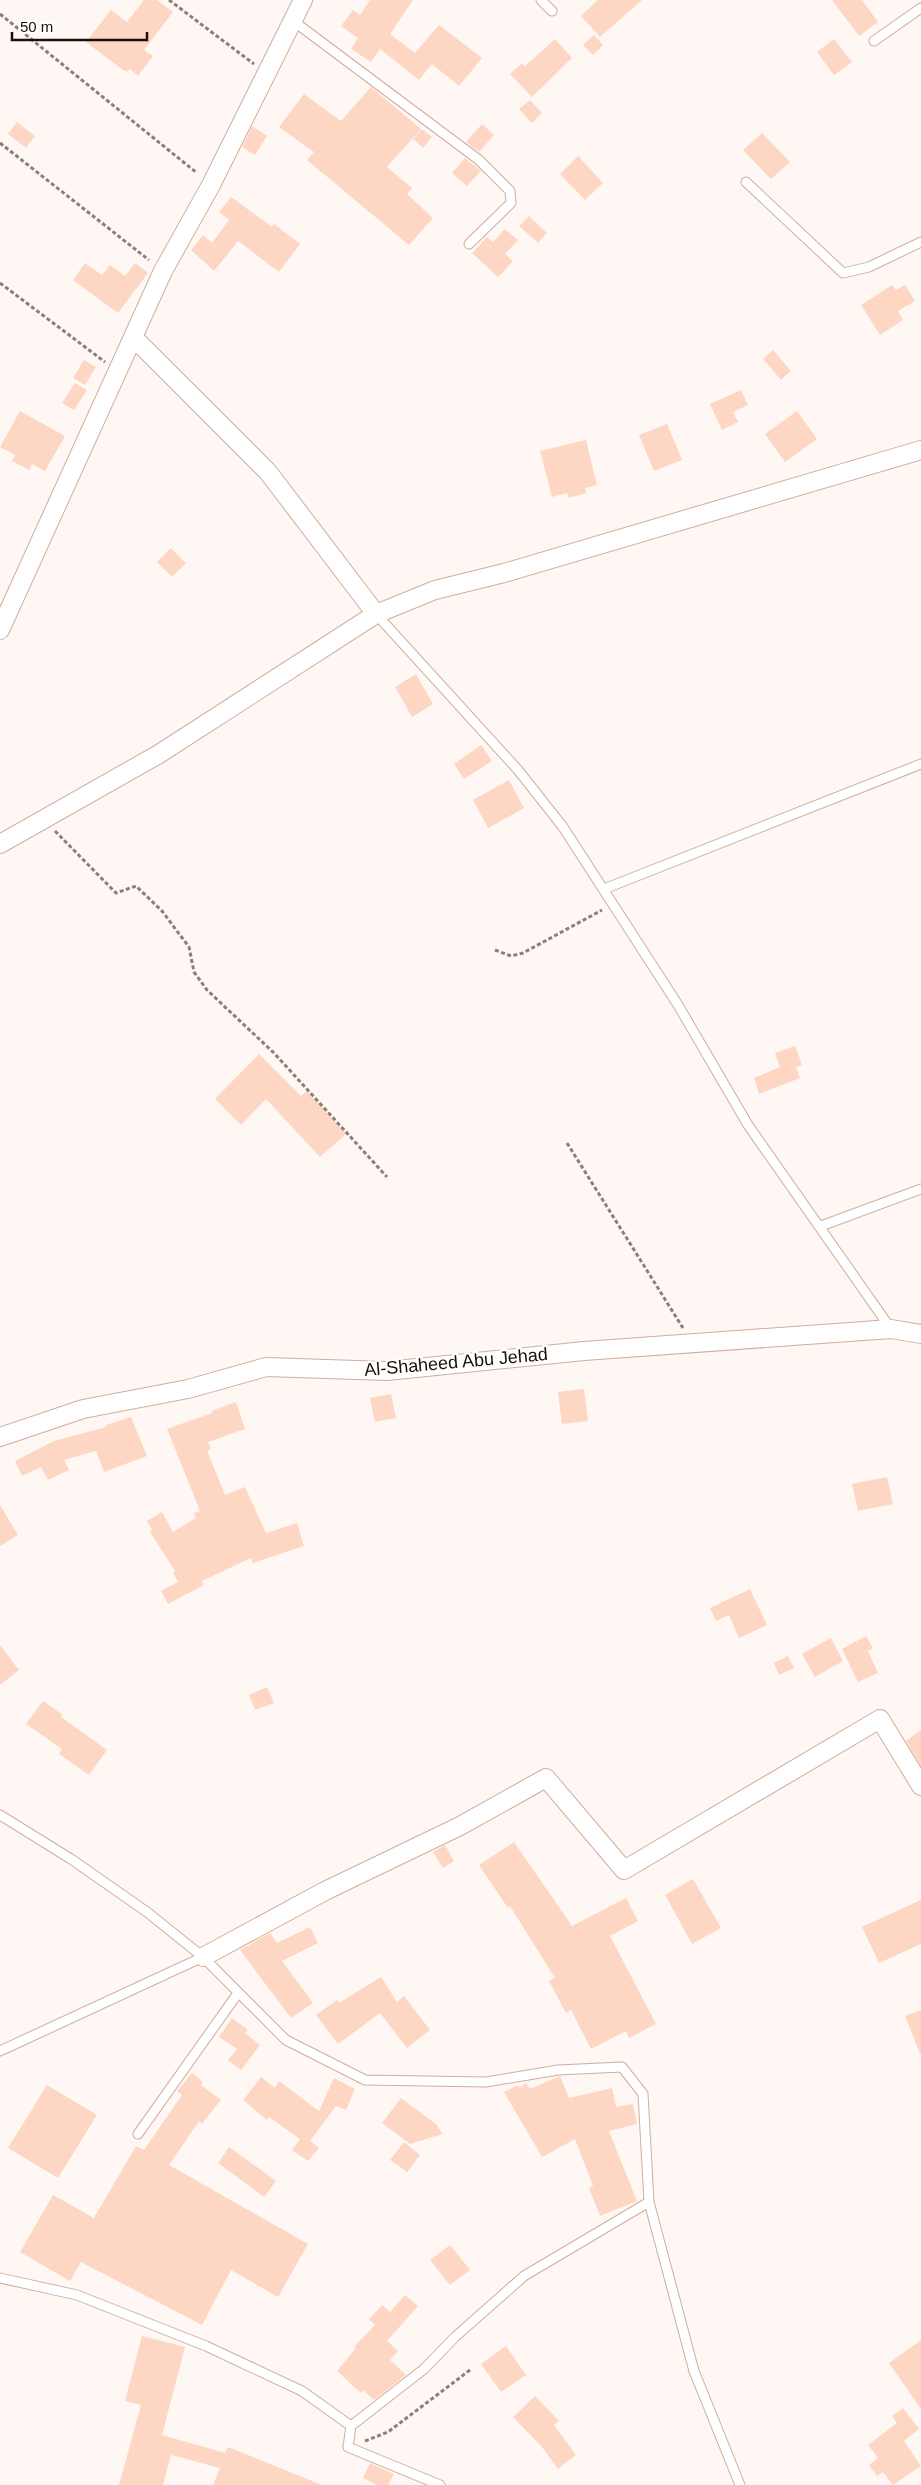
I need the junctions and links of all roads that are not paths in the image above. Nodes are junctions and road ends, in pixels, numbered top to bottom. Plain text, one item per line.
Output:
1 (303, 0) edge
2 (541, 0) edge
3 (921, 8) edge
4 (552, 11) dead end
5 (291, 19) junction
6 (874, 41) dead end
7 (746, 182) dead end
8 (921, 242) edge
9 (469, 244) dead end
10 (133, 337) junction
11 (921, 450) edge
12 (376, 614) junction
13 (0, 630) edge
14 (921, 764) edge
15 (0, 844) edge
16 (604, 889) junction
17 (921, 1189) edge
18 (821, 1226) junction
19 (891, 1329) junction
20 (921, 1334) edge
21 (0, 1437) edge
22 (921, 1786) edge
23 (0, 1815) edge
24 (203, 1957) junction
25 (238, 1993) junction
26 (0, 2051) edge
27 (138, 2134) dead end
28 (649, 2202) junction
29 (0, 2278) edge
30 (351, 2426) junction
31 (440, 2485) edge
32 (740, 2485) edge

1 - 5 street
2 - 4 lane
3 - 6 lane
5 - 9 lane
5 - 10 street
7 - 8 lane
10 - 12 street
10 - 13 street
11 - 12 street
12 - 15 street
12 - 16 lane
14 - 16 lane
16 - 18 lane
17 - 18 lane
18 - 19 lane
19 - 20 street, Al-Shaheed Abu Jehad
19 - 21 street, Al-Shaheed Abu Jehad
22 - 24 street
23 - 24 lane
24 - 25 lane
24 - 26 lane
25 - 27 lane
25 - 28 lane
28 - 30 lane
28 - 32 lane
29 - 30 lane
30 - 31 lane

